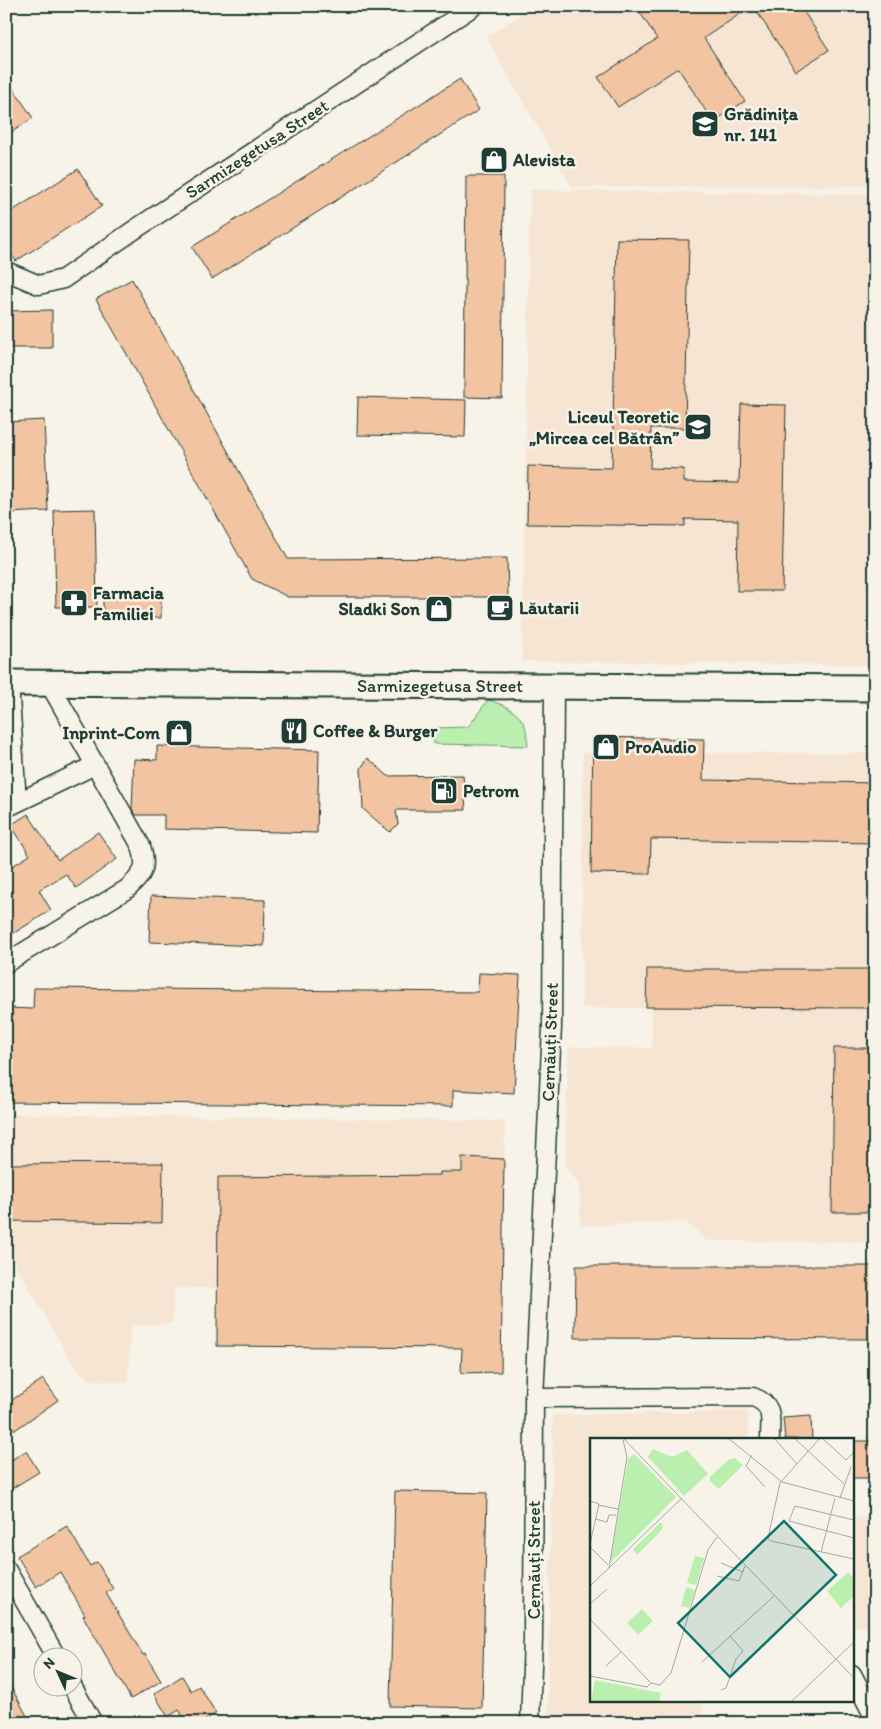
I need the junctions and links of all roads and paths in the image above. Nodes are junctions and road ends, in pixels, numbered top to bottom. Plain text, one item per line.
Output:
1 (474, 6) edge
2 (6, 271) edge
3 (8, 683) edge
4 (49, 683) junction
5 (554, 686) junction
6 (875, 688) edge
7 (96, 765) junction
8 (12, 805) edge
9 (6, 963) edge
10 (534, 1398) junction
11 (770, 1438) edge
12 (6, 1569) edge
13 (50, 1646) edge
14 (854, 1678) edge
15 (78, 1696) edge
16 (875, 1719) edge
17 (93, 1723) edge
18 (530, 1723) edge

1 - 2 street, Sarmizegetusa Street
3 - 4 main road, Sarmizegetusa Street
3 - 8 street
4 - 5 main road, Sarmizegetusa Street
4 - 7 street
5 - 6 main road, Sarmizegetusa Street
5 - 10 street, Cernăuți Street
7 - 8 street
7 - 9 street
10 - 11 street
10 - 18 street, Cernăuți Street
12 - 13 street
14 - 16 street
15 - 17 street

